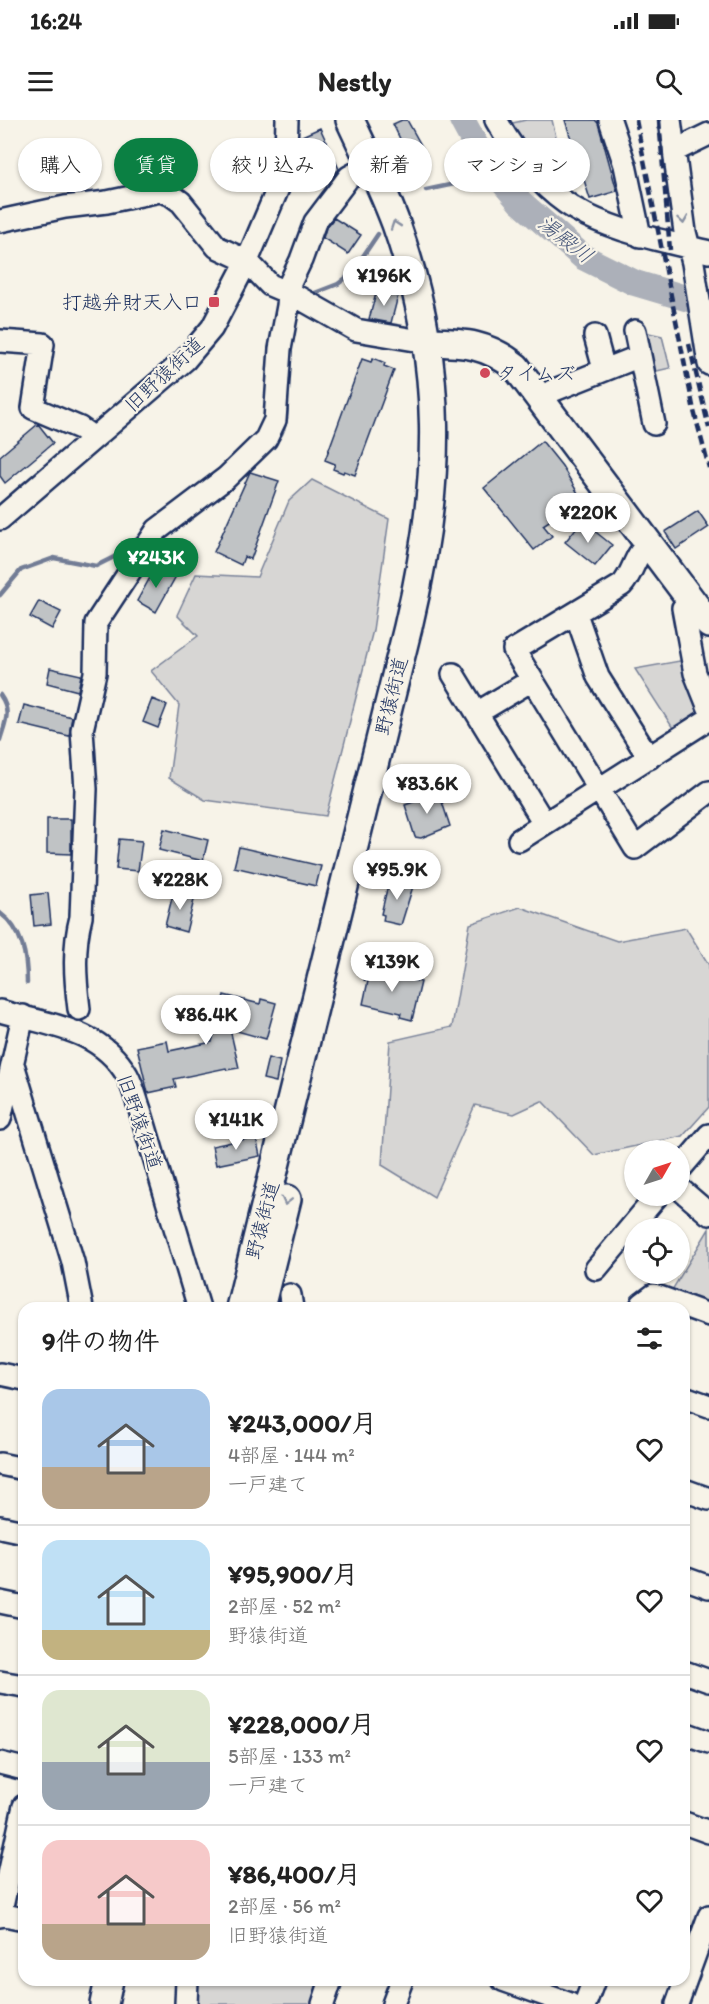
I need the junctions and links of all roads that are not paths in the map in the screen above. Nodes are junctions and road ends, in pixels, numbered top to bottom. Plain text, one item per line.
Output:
1 (287, 120) edge
2 (350, 120) edge
3 (370, 120) edge
4 (496, 120) edge
5 (610, 120) edge
6 (670, 120) edge
7 (709, 134) edge
8 (358, 138) edge
9 (674, 151) junction
10 (348, 178) edge
11 (382, 192) edge
12 (0, 221) edge
13 (640, 236) junction
14 (697, 254) edge
15 (247, 261) junction
16 (300, 298) junction
17 (635, 331) dead end
18 (595, 336) dead end
19 (0, 341) edge
20 (436, 342) junction
21 (639, 356) junction
22 (709, 364) edge
23 (604, 369) junction
24 (542, 400) junction
25 (654, 424) dead end
26 (94, 438) junction
27 (0, 519) edge
28 (648, 544) junction
29 (692, 600) junction
30 (576, 614) junction
31 (709, 624) edge
32 (453, 674) dead end
33 (532, 680) junction
34 (709, 708) edge
35 (477, 713) junction
36 (709, 719) edge
37 (649, 758) junction
38 (599, 789) junction
39 (709, 792) edge
40 (544, 823) junction
41 (519, 840) dead end
42 (79, 1009) dead end
43 (0, 1011) edge
44 (23, 1016) junction
45 (13, 1064) junction
46 (0, 1119) edge
47 (709, 1135) edge
48 (690, 1157) edge
49 (690, 1198) edge
50 (649, 1206) edge
51 (709, 1214) edge
52 (596, 1269) dead end
53 (81, 1302) edge
54 (197, 1302) edge
55 (242, 1302) edge
56 (261, 1302) edge
57 (645, 1302) edge
58 (672, 1302) edge
59 (690, 1309) edge
60 (709, 1316) edge
61 (0, 1374) edge
62 (18, 1378) edge
63 (690, 1399) edge
64 (709, 1406) edge
65 (0, 1464) edge
66 (18, 1468) edge
67 (690, 1492) edge
68 (709, 1499) edge
69 (0, 1527) edge
70 (18, 1531) edge
71 (690, 1580) edge
72 (709, 1587) edge
73 (0, 1602) edge
74 (18, 1606) edge
75 (690, 1674) edge
76 (709, 1681) edge
77 (0, 1682) edge
78 (18, 1685) edge
79 (690, 1735) edge
80 (709, 1742) edge
81 (0, 1763) edge
82 (18, 1767) edge
83 (18, 1819) edge
84 (690, 1825) edge
85 (709, 1832) edge
86 (8, 1840) edge
87 (0, 1915) edge
88 (709, 1916) edge
89 (18, 1918) edge
90 (703, 1951) edge
91 (690, 1978) edge
92 (91, 1986) edge
93 (108, 1986) edge
94 (187, 1986) edge
95 (329, 1986) edge
96 (400, 1986) edge
97 (520, 1986) edge
98 (592, 1986) edge
99 (686, 1986) edge
100 (87, 2004) edge
101 (104, 2004) edge
102 (186, 2004) edge
103 (323, 2004) edge
104 (393, 2004) edge
105 (570, 2004) edge
106 (585, 2004) edge
107 (677, 2004) edge

1 - 15 street, 旧野猿街道
2 - 8 main road, 野猿街道
3 - 20 main road, 野猿街道
4 - 13 street
5 - 13 street
6 - 9 street
7 - 9 street
9 -> 14 street
10 - 16 street
20 -> 11 main road, 野猿街道
12 - 15 street
13 - 14 street
14 - 22 street
15 - 16 street
15 - 26 street, 旧野猿街道
16 - 20 street
16 - 42 street
17 - 21 street
18 - 23 street
19 - 26 street
20 - 24 main road
20 - 55 main road, 野猿街道
20 -> 56 main road, 野猿街道
21 - 23 street
21 - 25 street
23 - 24 street
24 - 28 main road
26 - 27 street, 旧野猿街道
28 - 29 main road
28 - 30 street
29 - 31 main road
29 - 34 street
30 - 33 street
30 - 37 street
32 - 35 street
33 - 35 street
33 - 38 street
35 - 40 street
36 - 37 street
37 - 38 street
38 - 39 street
38 - 40 street
40 - 41 street
43 - 44 street, 旧野猿街道
44 - 45 street
44 - 54 street, 旧野猿街道
45 - 46 street
45 - 53 street
47 - 48 street
49 - 51 street
50 - 52 street
57 - 58 street
59 - 60 street
61 - 62 street
63 - 64 street
65 - 66 street
67 - 68 street
69 - 70 street
71 - 72 street
73 - 74 street
75 - 76 street
77 - 78 street
79 - 80 street
81 - 82 street
83 - 86 street
84 - 85 street
86 - 87 street
87 - 89 street
88 - 90 street
90 - 91 street
92 - 100 main road
93 - 101 main road
94 - 102 street
95 - 103 street
96 - 104 street
97 - 105 street
98 - 106 street
99 - 107 street

